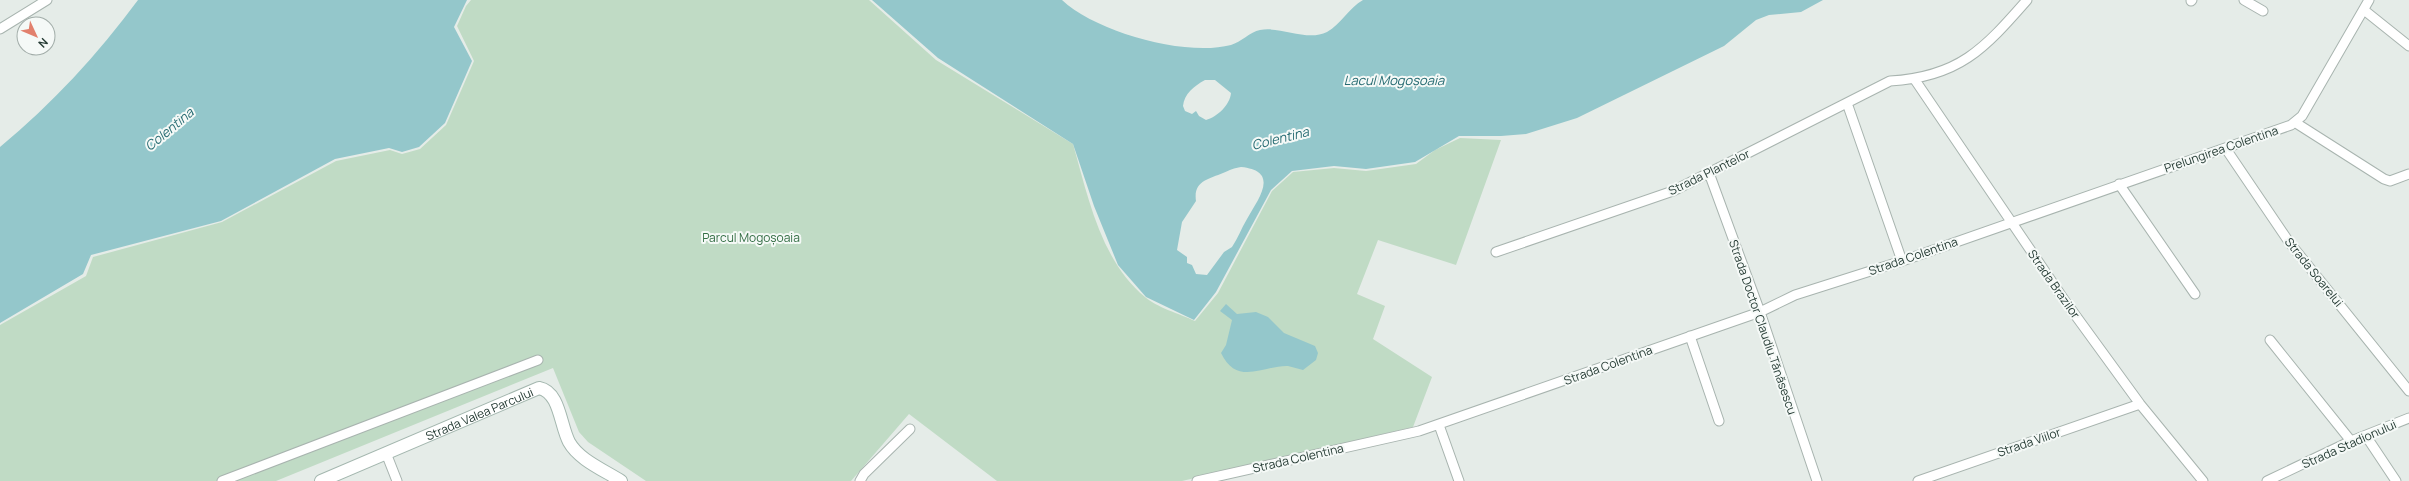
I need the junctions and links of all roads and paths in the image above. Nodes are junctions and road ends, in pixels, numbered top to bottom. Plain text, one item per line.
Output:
1 (47, 0) edge
2 (2026, 0) edge
3 (2244, 0) edge
4 (2370, 0) edge
5 (2364, 10) junction
6 (2263, 11) dead end
7 (0, 29) edge
8 (2409, 46) edge
9 (1915, 80) junction
10 (1847, 102) junction
11 (2296, 123) junction
12 (2226, 149) junction
13 (1709, 173) junction
14 (2409, 174) edge
15 (2119, 184) junction
16 (2011, 223) junction
17 (1496, 252) dead end
18 (1902, 261) junction
19 (2195, 294) dead end
20 (1760, 312) junction
21 (1690, 336) junction
22 (2270, 340) dead end
23 (538, 360) dead end
24 (2409, 391) edge
25 (2140, 404) junction
26 (2409, 418) edge
27 (1719, 421) dead end
28 (1439, 425) junction
29 (910, 429) dead end
30 (2366, 436) junction
31 (2351, 442) junction
32 (386, 453) junction
33 (222, 481) edge
34 (321, 481) edge
35 (398, 481) edge
36 (621, 481) edge
37 (860, 481) edge
38 (1197, 481) edge
39 (1459, 481) edge
40 (1817, 481) edge
41 (1918, 481) edge
42 (2203, 481) edge
43 (2267, 481) edge
44 (2396, 481) edge

1 - 7 street
2 - 9 street, Strada Plantelor
3 - 6 street
4 - 5 street
5 - 8 street
5 - 11 street
9 - 10 street, Strada Plantelor
9 - 16 street, Strada Brazilor
10 - 13 street, Strada Plantelor
10 - 18 street
11 - 12 street, Prelungirea Colentina
11 - 14 street
12 - 15 street, Prelungirea Colentina
12 - 24 street, Strada Soarelui
13 - 17 street, Strada Plantelor
13 - 20 street, Strada Doctor Claudiu Tănăsescu
15 - 16 street, Prelungirea Colentina
15 - 19 street
16 - 18 street, Strada Colentina
16 - 25 street, Strada Brazilor
18 - 20 street, Strada Colentina
20 - 21 street, Strada Colentina
20 - 40 street, Strada Doctor Claudiu Tănăsescu
21 - 27 street
21 - 28 street, Strada Colentina
22 - 31 street
23 - 33 street
25 - 41 street, Strada Viilor
25 - 42 street, Strada Brazilor
26 - 30 street, Strada Stadionului
28 - 38 street, Strada Colentina
28 - 39 street
29 - 37 street
30 - 31 street, Strada Stadionului
30 - 44 street
31 - 43 street, Strada Stadionului
32 - 34 street, Strada Valea Parcului
32 - 35 street
32 - 36 street, Strada Valea Parcului

